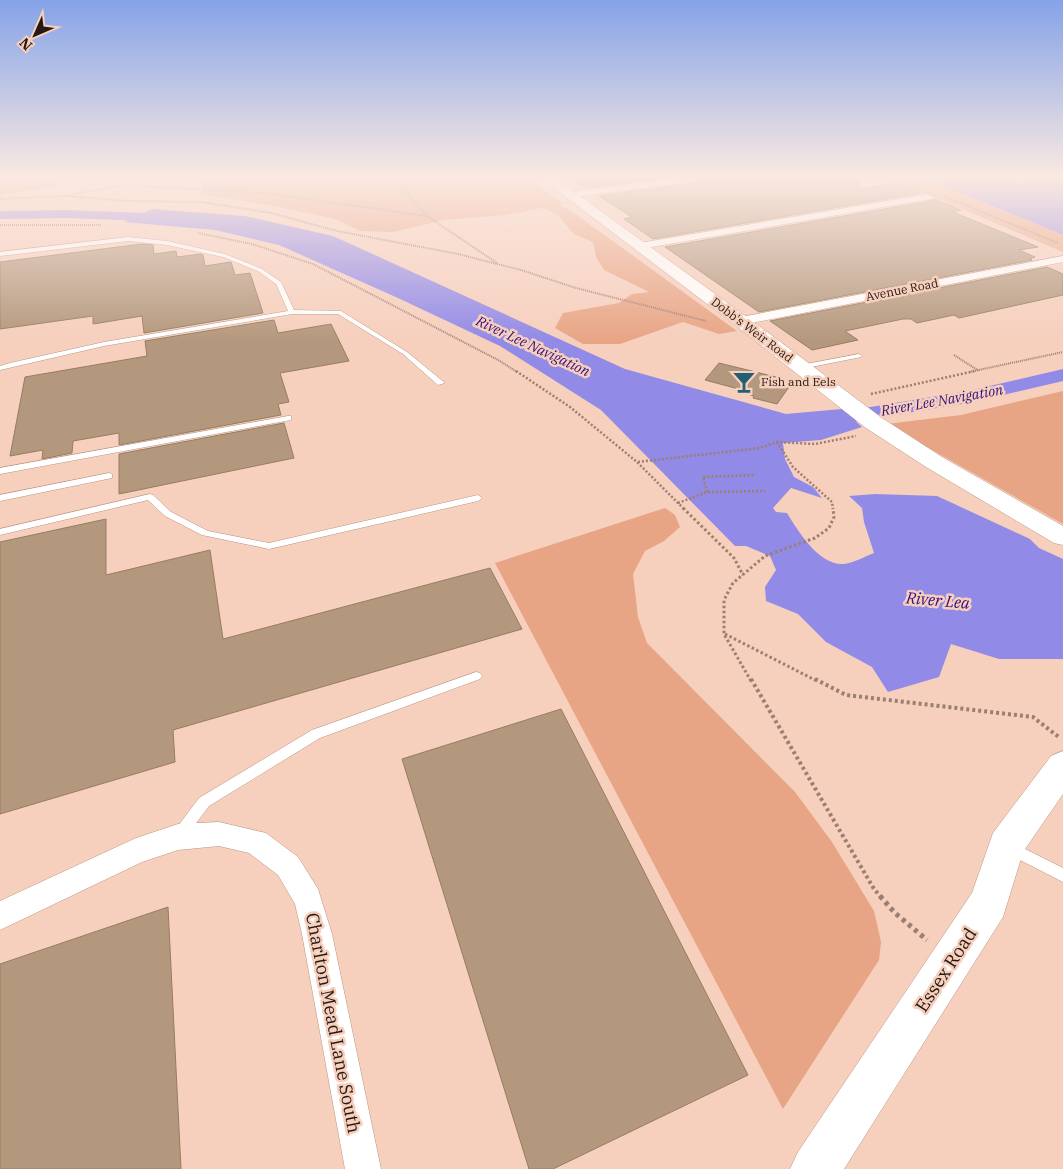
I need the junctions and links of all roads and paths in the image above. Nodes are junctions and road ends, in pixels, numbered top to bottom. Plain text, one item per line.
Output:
1 (345, 233) edge
2 (452, 233) edge
3 (622, 233) edge
4 (719, 233) edge
5 (1033, 233) edge
6 (1063, 245) edge
7 (640, 246) junction
8 (0, 254) edge
9 (1063, 259) edge
10 (500, 265) junction
11 (292, 312) junction
12 (741, 321) junction
13 (1063, 352) edge
14 (954, 355) dead end
15 (859, 356) dead end
16 (800, 367) junction
17 (0, 368) edge
18 (980, 371) junction
19 (441, 383) dead end
20 (843, 400) junction
21 (288, 418) dead end
22 (877, 426) junction
23 (777, 442) junction
24 (0, 471) edge
25 (755, 475) dead end
26 (109, 476) dead end
27 (765, 491) dead end
28 (707, 492) junction
29 (0, 498) edge
30 (478, 498) dead end
31 (678, 503) junction
32 (0, 532) edge
33 (1063, 537) edge
34 (743, 575) junction
35 (724, 634) junction
36 (476, 676) dead end
37 (1063, 740) edge
38 (1063, 766) edge
39 (178, 837) junction
40 (1006, 845) junction
41 (1063, 875) edge
42 (0, 916) edge
43 (954, 960) junction
44 (821, 1166) edge
45 (363, 1169) edge

1 - 10 path
2 - 10 path
3 - 7 street, Dobb's Weir Road
4 - 7 street
5 - 6 path
7 - 12 street, Dobb's Weir Road
8 - 11 lane
9 - 12 street, Avenue Road
10 - 12 path
11 - 17 lane
11 - 19 lane
12 - 16 street, Dobb's Weir Road
13 - 18 path
14 - 18 path
15 - 16 lane
16 - 20 street, Dobb's Weir Road
18 - 20 path
20 - 22 street, Dobb's Weir Road
21 - 24 lane
22 - 23 path
22 - 33 street, Dobb's Weir Road
23 - 31 path
23 - 34 path
25 - 28 path
26 - 29 lane
27 - 28 path
28 - 31 path
30 - 32 lane
31 - 34 path
34 - 35 path
35 - 37 path
35 - 43 path
36 - 39 lane
38 - 40 street, Essex Road
39 - 42 street, Charlton Mead Lane South
39 - 45 street, Charlton Mead Lane South
40 - 41 lane
40 - 43 street, Essex Road
43 - 44 street, Essex Road

